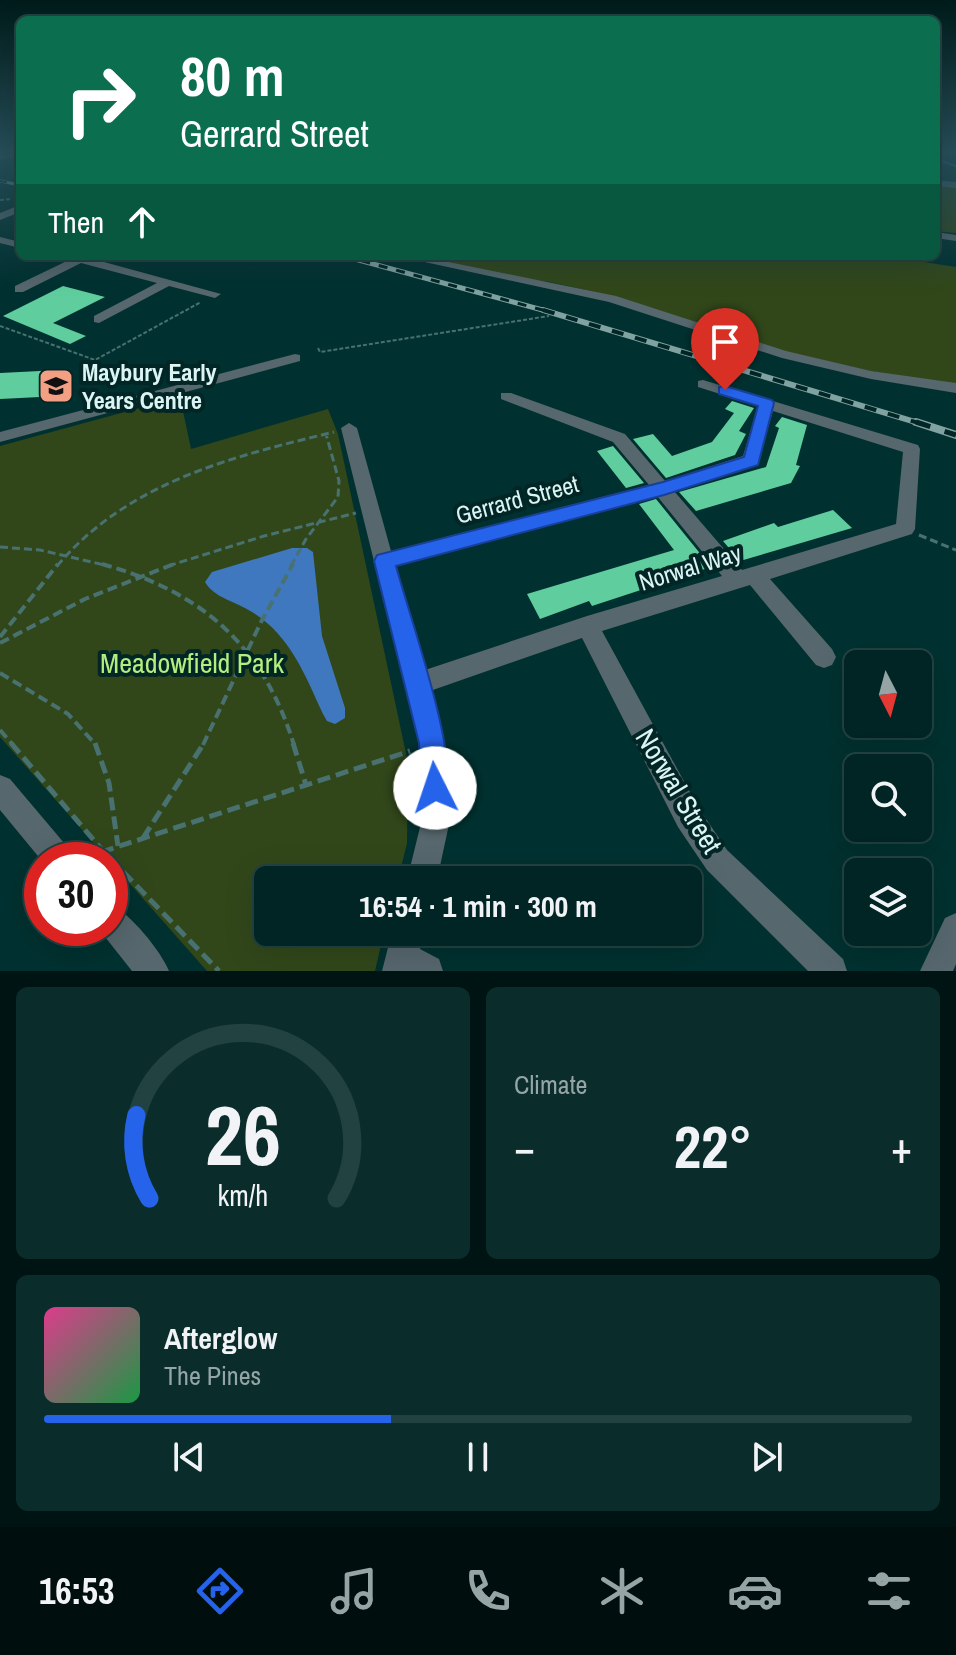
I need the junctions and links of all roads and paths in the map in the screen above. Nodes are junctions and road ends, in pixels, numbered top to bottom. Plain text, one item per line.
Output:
1 (79, 260) edge
2 (84, 260) edge
3 (112, 260) edge
4 (422, 260) edge
5 (102, 265) junction
6 (168, 282) junction
7 (19, 289) dead end
8 (215, 294) joint
9 (549, 316) dead end
10 (99, 319) dead end
11 (0, 326) edge
12 (318, 348) dead end
13 (295, 358) dead end
14 (703, 384) dead end
15 (956, 388) edge
16 (506, 396) dead end
17 (767, 403) junction
18 (338, 431) junction
19 (0, 437) edge
20 (664, 488) junction
21 (371, 509) junction
22 (317, 522) junction
23 (905, 529) junction
24 (0, 547) edge
25 (956, 550) edge
26 (68, 553) junction
27 (384, 561) junction
28 (142, 575) junction
29 (746, 577) junction
30 (587, 626) junction
31 (0, 640) edge
32 (247, 651) junction
33 (824, 657) dead end
34 (0, 673) edge
35 (415, 685) junction
36 (0, 730) edge
37 (432, 743) junction
38 (306, 785) junction
39 (0, 789) edge
40 (143, 838) junction
41 (45, 842) edge
42 (95, 842) edge
43 (118, 842) edge
44 (128, 843) edge
45 (425, 866) edge
46 (128, 877) edge
47 (956, 929) edge
48 (128, 941) edge
49 (153, 971) edge
50 (219, 971) edge
51 (831, 971) edge
52 (936, 971) edge

1 - 7 street
2 - 5 street
3 - 5 street
4 - 15 street
5 - 6 street
6 - 8 street
6 - 10 street
8 - 11 path
9 - 12 path
13 - 19 street
14 - 17 street
16 - 20 street
17 - 20 street, Gerrard Street
17 - 23 street
18 - 21 street
18 - 22 path
18 - 26 path
20 - 27 street, Gerrard Street
20 - 29 street
21 - 22 path
21 - 27 street
22 - 28 path
22 - 32 path
23 - 25 path
23 - 29 street, Norwal Way
24 - 26 path
26 - 28 path
26 - 31 path
27 - 35 street
28 - 31 path
28 - 32 path
29 - 30 street, Norwal Way
29 - 33 street
30 - 35 street, Norwal Way
30 - 51 street, Norwal Street
32 - 38 path
32 - 40 path
34 - 43 path
35 - 37 street
36 - 42 path
37 - 38 path
37 - 45 street
38 - 40 path
39 - 41 street
40 - 44 path
46 - 50 path
47 - 52 street
48 - 49 street

